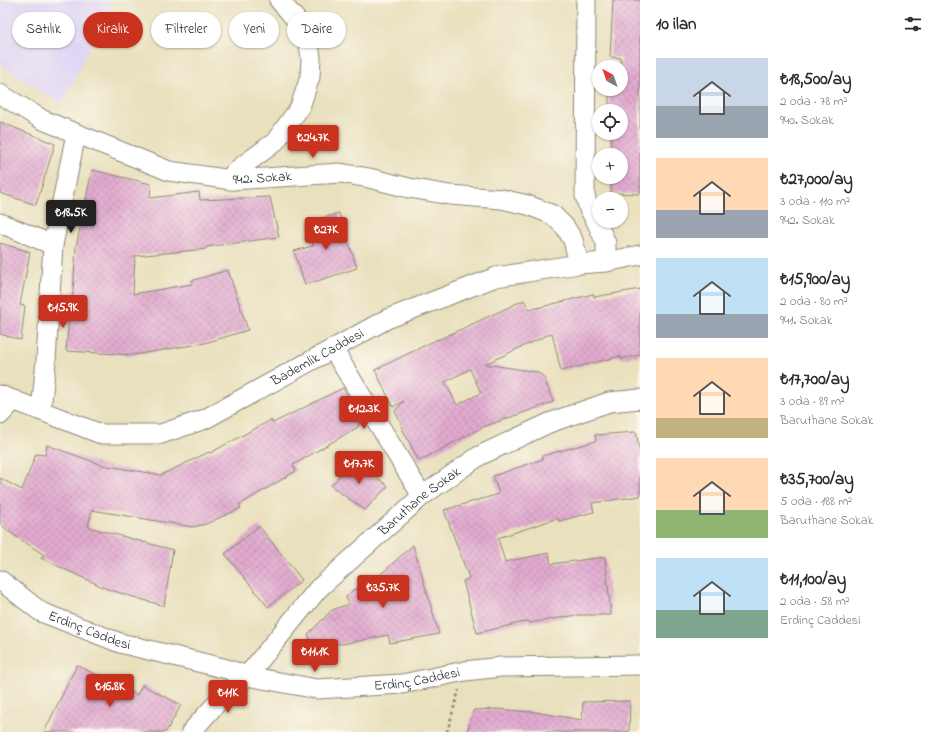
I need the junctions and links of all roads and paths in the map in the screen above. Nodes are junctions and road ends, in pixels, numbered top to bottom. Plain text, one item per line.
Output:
1 (279, 0) edge
2 (586, 0) edge
3 (0, 94) edge
4 (76, 134) junction
5 (232, 180) junction
6 (0, 223) edge
7 (53, 245) junction
8 (640, 255) edge
9 (606, 262) junction
10 (579, 264) junction
11 (333, 349) junction
12 (7, 398) edge
13 (640, 399) edge
14 (41, 410) junction
15 (0, 415) edge
16 (422, 496) junction
17 (0, 580) edge
18 (640, 665) edge
19 (465, 671) junction
20 (247, 676) junction
21 (191, 732) edge
22 (447, 732) edge

1 - 5 street
2 - 9 street
3 - 4 street, 942. Sokak
4 - 5 street, 942. Sokak
4 - 7 street
5 - 10 street, 942. Sokak
6 - 7 street
7 - 14 street
8 - 9 street, Bademlik Caddesi
9 - 10 street, Bademlik Caddesi
10 - 11 street, Bademlik Caddesi
11 - 14 street, Bademlik Caddesi
11 - 16 street
12 - 14 street, Bademlik Caddesi
12 - 15 street
13 - 16 street, Baruthane Sokak
16 - 20 street, Baruthane Sokak
17 - 20 street, Erdinç Caddesi
18 - 19 street, Erdinç Caddesi
19 - 20 street, Erdinç Caddesi
19 - 22 path
20 - 21 street, Baruthane Sokak

